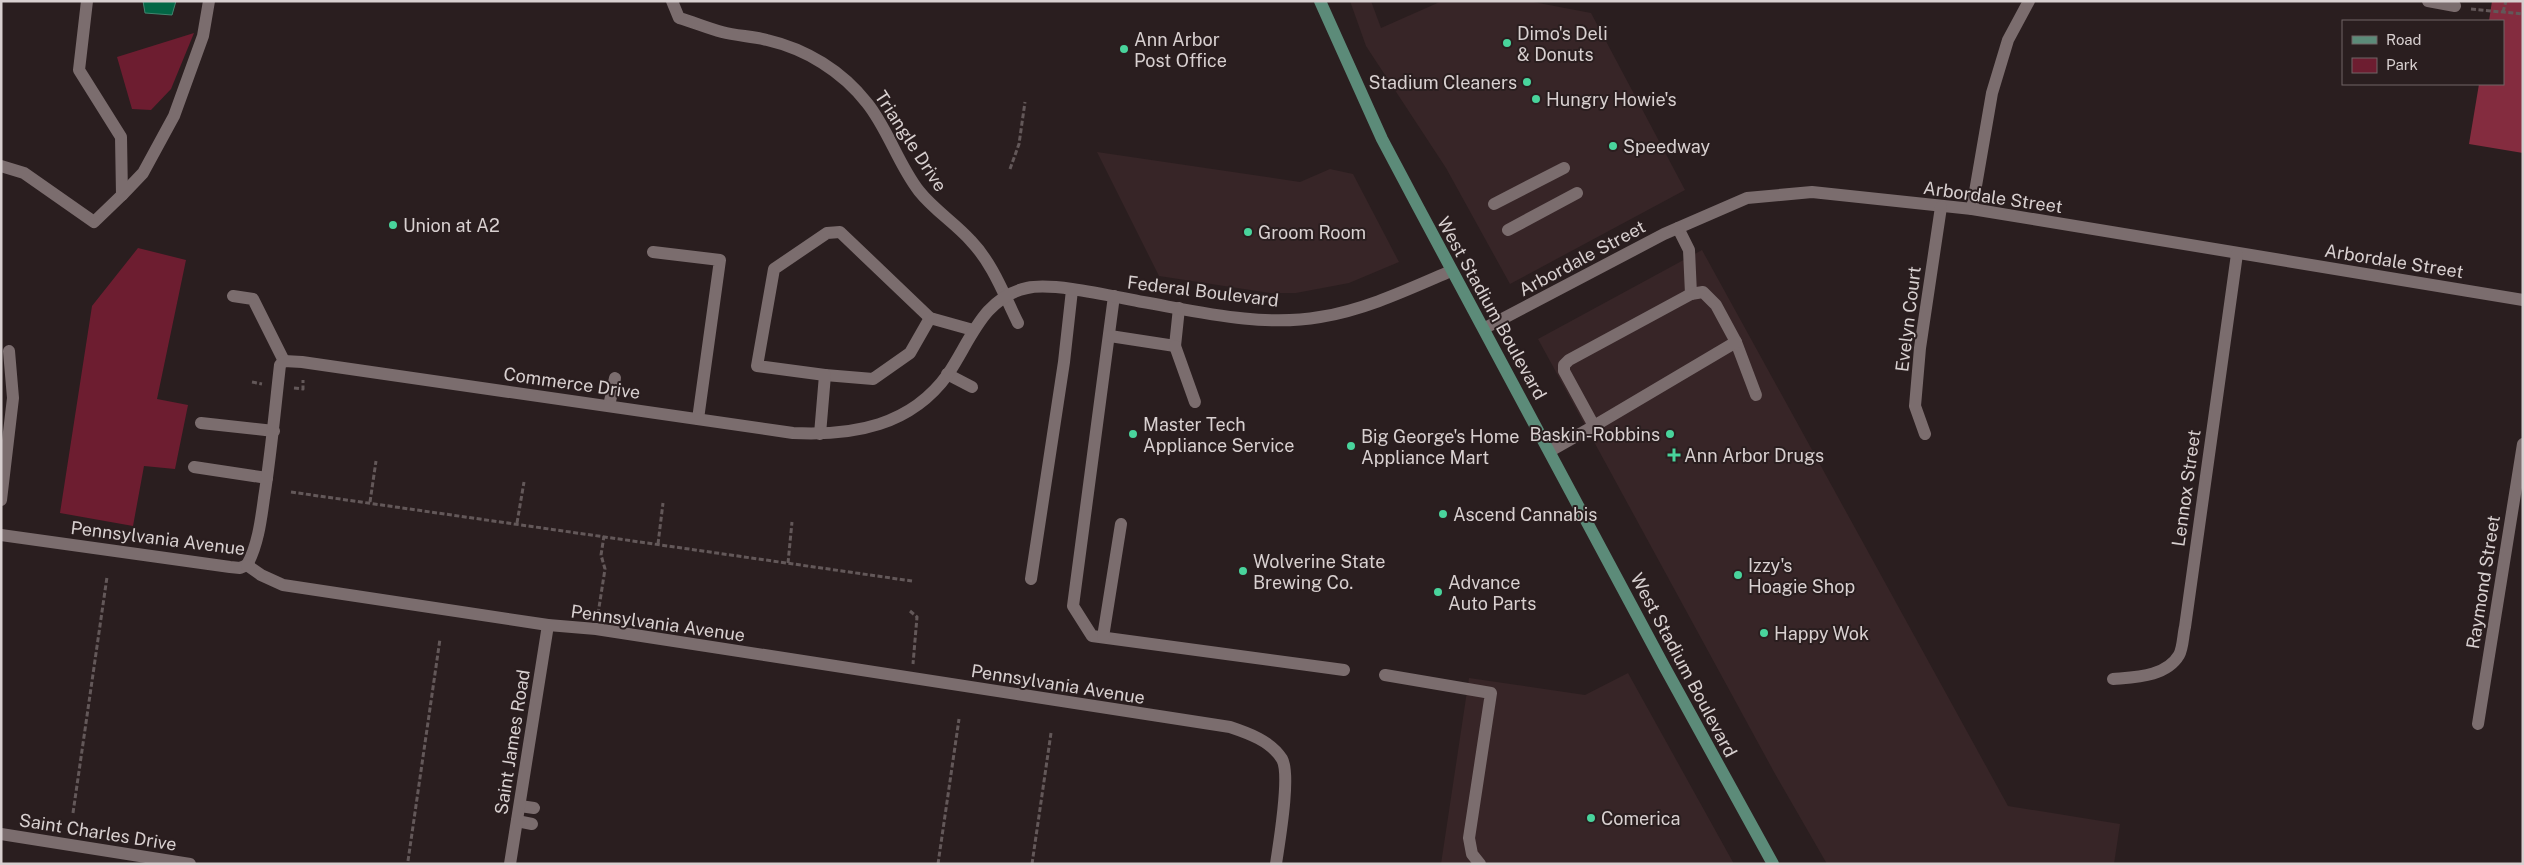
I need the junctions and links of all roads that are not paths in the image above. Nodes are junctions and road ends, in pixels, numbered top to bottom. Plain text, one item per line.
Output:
1 (87, 1) edge
2 (210, 1) edge
3 (672, 1) edge
4 (1320, 1) edge
5 (2029, 1) edge
6 (2428, 1) edge
7 (2460, 7) road end
8 (1, 166) edge
9 (1564, 168) dead end
10 (1577, 193) dead end
11 (122, 195) junction
12 (1494, 204) dead end
13 (1941, 207) junction
14 (1972, 209) junction
15 (1678, 228) junction
16 (1508, 230) dead end
17 (653, 252) dead end
18 (2238, 254) junction
19 (1451, 271) junction
20 (1072, 290) junction
21 (1691, 294) junction
22 (234, 296) dead end
23 (1114, 296) junction
24 (1005, 298) junction
25 (2523, 300) edge
26 (1179, 308) junction
27 (930, 318) junction
28 (1018, 323) dead end
29 (1485, 328) junction
30 (973, 330) junction
31 (1110, 336) junction
32 (1736, 342) junction
33 (1175, 346) junction
34 (9, 351) dead end
35 (284, 361) junction
36 (948, 374) junction
37 (825, 375) junction
38 (614, 378) dead end
39 (972, 387) dead end
40 (1756, 395) dead end
41 (1195, 402) dead end
42 (609, 406) junction
43 (698, 419) junction
44 (201, 423) dead end
45 (1594, 426) junction
46 (274, 431) junction
47 (820, 434) junction
48 (1925, 434) dead end
49 (2523, 444) edge
50 (1550, 451) junction
51 (194, 467) dead end
52 (267, 478) junction
53 (1, 500) edge
54 (1121, 524) dead end
55 (1, 535) edge
56 (247, 565) junction
57 (1031, 579) dead end
58 (548, 625) junction
59 (1103, 637) junction
60 (1344, 670) dead end
61 (1385, 675) dead end
62 (2113, 679) dead end
63 (2478, 724) dead end
64 (520, 806) junction
65 (534, 808) dead end
66 (517, 821) junction
67 (532, 824) dead end
68 (1, 834) edge
69 (190, 864) edge
70 (510, 864) edge
71 (1276, 864) edge
72 (1480, 864) edge
73 (1773, 864) edge

1 - 11 street
2 - 11 street
3 - 24 street, Triangle Drive
4 - 19 main road, West Stadium Boulevard
5 - 14 street
6 - 7 street
8 - 11 street
9 - 12 street
10 - 16 street
13 - 14 street, Arbordale Street
13 - 15 street, Arbordale Street
13 - 48 street, Evelyn Court
14 - 18 street, Arbordale Street
15 - 21 street
15 - 29 street, Arbordale Street
17 - 43 street
18 - 25 street, Arbordale Street
18 - 62 street, Lennox Street
19 - 26 street, Federal Boulevard
19 - 29 main road, West Stadium Boulevard
20 - 23 street, Federal Boulevard
20 - 24 street, Federal Boulevard
20 - 57 street
21 - 32 street
21 - 45 street
22 - 35 street
23 - 26 street, Federal Boulevard
23 - 31 street
24 - 28 street, Triangle Drive
24 - 30 street, Commerce Drive
26 - 33 street
27 - 30 street
27 - 37 street
27 - 37 street
29 - 50 main road, West Stadium Boulevard
30 - 36 street, Commerce Drive
31 - 33 street
31 - 59 street
32 - 40 street
32 - 45 street
33 - 41 street
34 - 53 street
35 - 42 street, Commerce Drive
35 - 46 street
36 - 39 street
36 - 47 street, Commerce Drive
37 - 47 street
38 - 42 street
42 - 43 street, Commerce Drive
43 - 47 street, Commerce Drive
44 - 46 street
45 - 50 street
46 - 52 street
49 - 63 street, Raymond Street
50 - 73 main road, West Stadium Boulevard
51 - 52 street
52 - 56 street
54 - 59 street
55 - 56 street, Pennsylvania Avenue
56 - 58 street, Pennsylvania Avenue
58 - 64 street, Saint James Road
58 - 71 street, Pennsylvania Avenue
59 - 60 street
61 - 72 street
64 - 65 street
64 - 66 street, Saint James Road
66 - 67 street
66 - 70 street, Saint James Road
68 - 69 street, Saint Charles Drive

